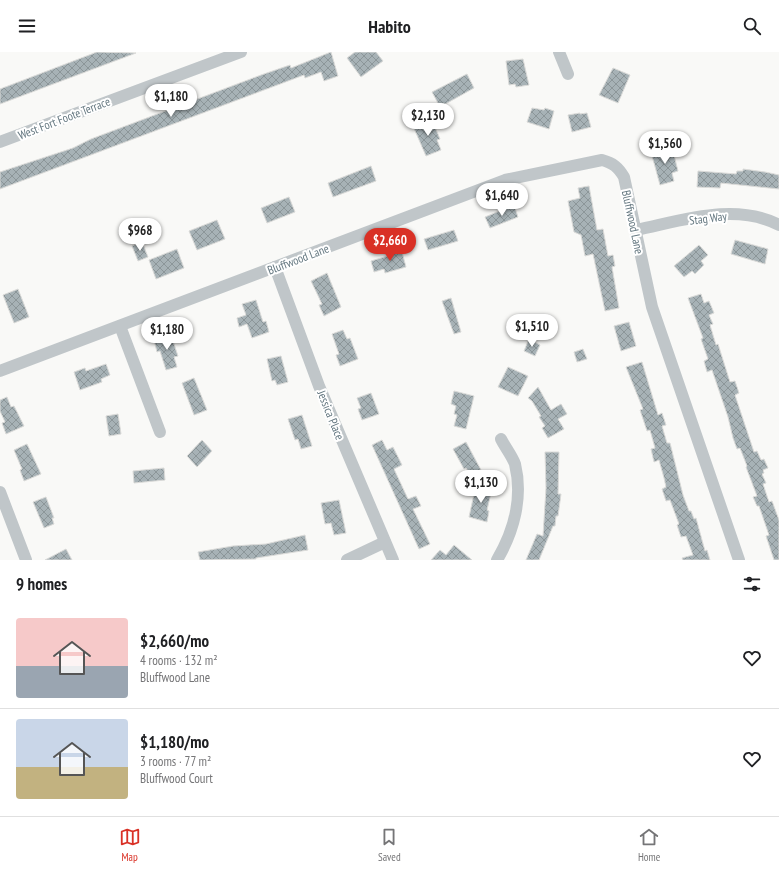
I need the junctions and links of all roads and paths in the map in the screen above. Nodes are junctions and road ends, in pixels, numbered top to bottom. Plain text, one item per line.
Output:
1 (241, 52) edge
2 (559, 52) edge
3 (568, 74) dead end
4 (0, 142) edge
5 (779, 225) edge
6 (636, 230) junction
7 (275, 267) junction
8 (120, 326) junction
9 (0, 371) edge
10 (160, 432) dead end
11 (501, 439) dead end
12 (0, 492) edge
13 (385, 542) junction
14 (26, 560) edge
15 (347, 560) edge
16 (393, 560) edge
17 (497, 560) edge
18 (739, 560) edge

1 - 4 street, West Fort Foote Terrace
2 - 3 street
5 - 6 street, Stag Way
6 - 7 street, Bluffwood Lane
6 - 18 street, Bluffwood Lane
7 - 8 street, Bluffwood Lane
7 - 13 street, Jessica Place
8 - 9 street, Bluffwood Lane
8 - 10 street
11 - 17 street
12 - 14 street
13 - 15 street
13 - 16 street, Jessica Place

